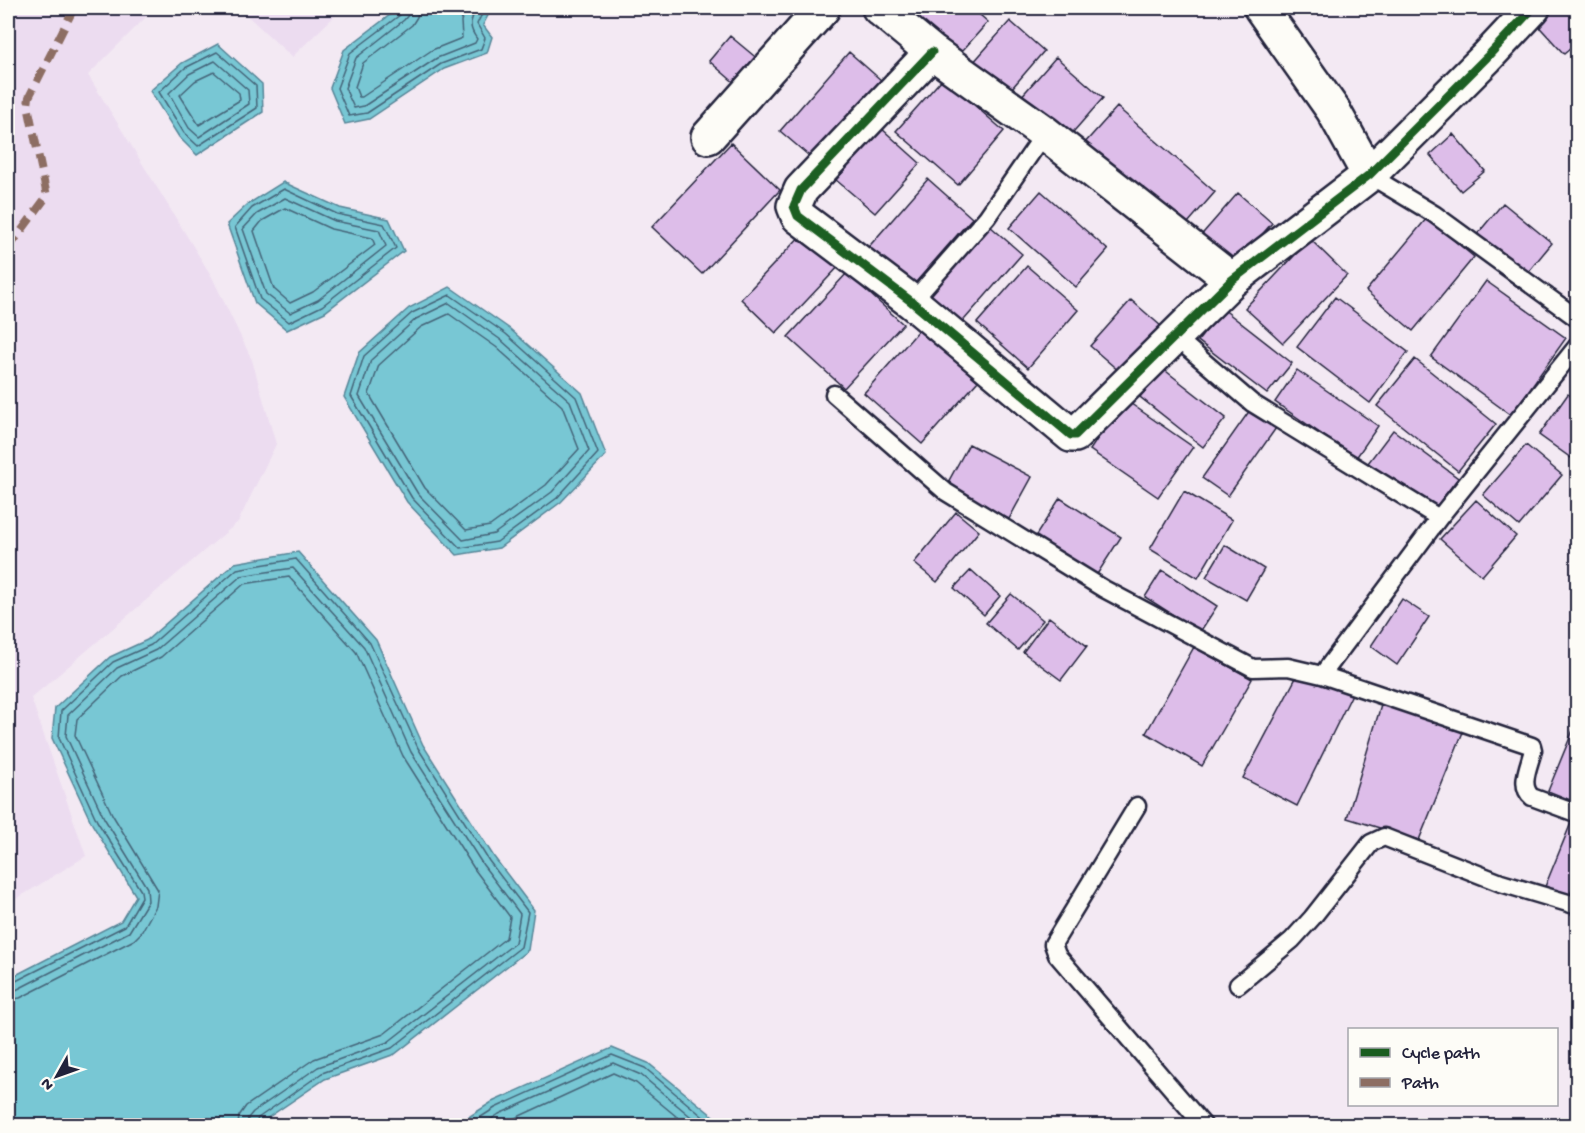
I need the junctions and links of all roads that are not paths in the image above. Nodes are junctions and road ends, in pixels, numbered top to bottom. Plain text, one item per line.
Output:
1 (823, 8) edge
2 (879, 8) edge
3 (1262, 8) edge
4 (1533, 8) edge
5 (932, 52) junction
6 (1045, 133) junction
7 (708, 137) dead end
8 (1369, 175) junction
9 (1232, 280) junction
10 (912, 302) junction
11 (1578, 318) edge
12 (1174, 336) junction
13 (1578, 345) edge
14 (834, 394) dead end
15 (1438, 518) junction
16 (1322, 675) junction
17 (1137, 806) dead end
18 (1578, 814) edge
19 (1578, 906) edge
20 (1238, 985) dead end
21 (1204, 1125) edge

1 - 7 street
2 - 5 street
3 - 8 street
4 - 8 street
5 - 6 street
5 - 10 street
6 - 9 street
6 - 10 lane
8 - 9 street
8 - 11 lane
9 - 12 street
10 - 12 street
12 - 15 lane
13 - 15 lane
14 - 16 lane
15 - 16 lane
16 - 18 lane
17 - 21 lane
19 - 20 lane

